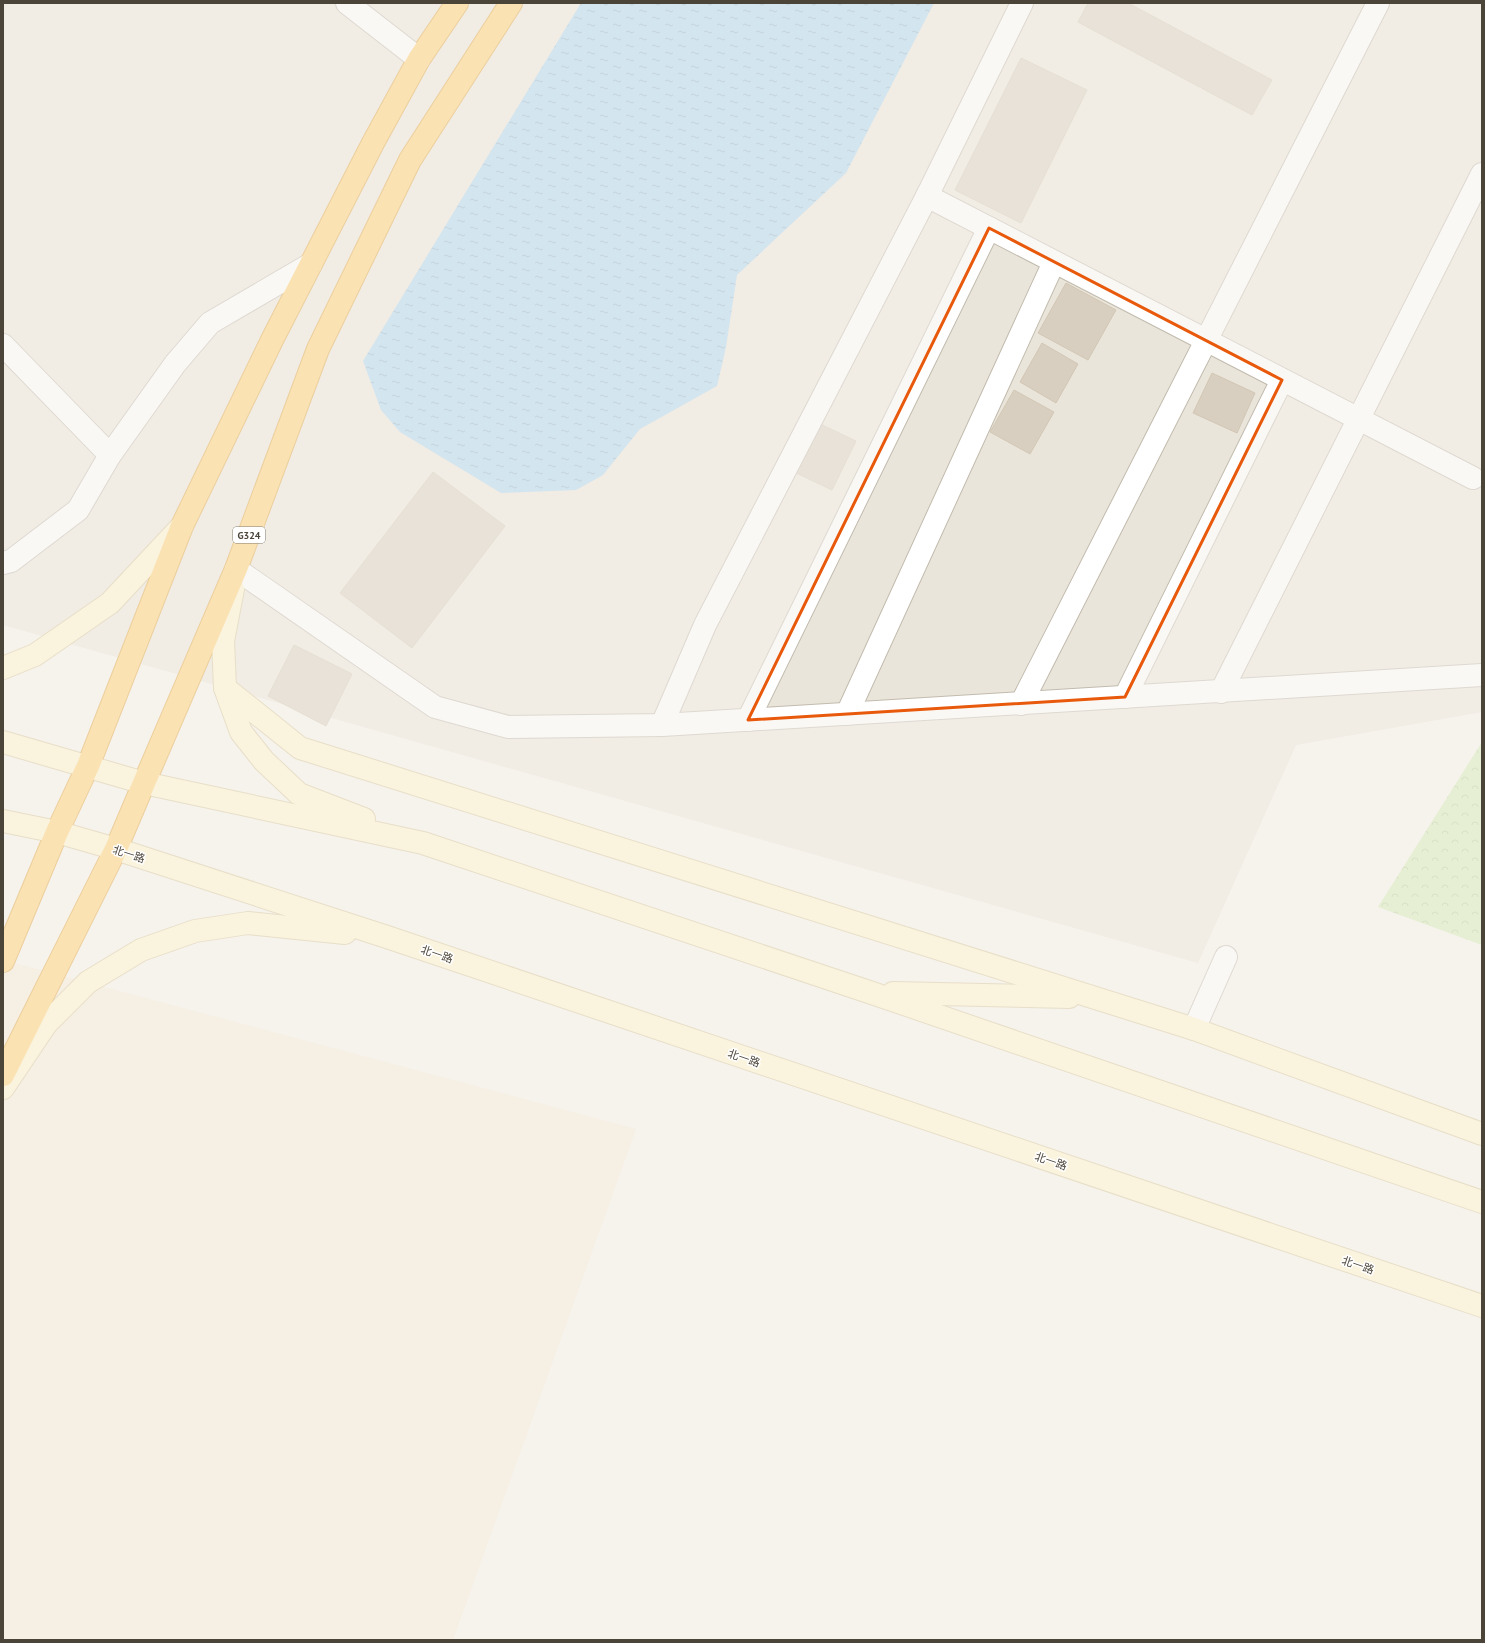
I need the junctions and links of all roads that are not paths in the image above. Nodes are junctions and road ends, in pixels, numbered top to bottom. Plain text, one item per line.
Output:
1 (347, 3) edge
2 (457, 3) edge
3 (511, 3) edge
4 (1022, 3) edge
5 (1378, 3) edge
6 (419, 59) junction
7 (1482, 174) edge
8 (927, 196) junction
9 (989, 228) junction
10 (1054, 262) junction
11 (311, 264) junction
12 (1205, 340) junction
13 (3, 345) edge
14 (1282, 380) junction
15 (1359, 419) junction
16 (110, 455) junction
17 (1473, 478) dead end
18 (182, 526) junction
19 (3, 564) edge
20 (236, 569) junction
21 (3, 668) edge
22 (1482, 675) edge
23 (225, 688) junction
24 (1221, 692) junction
25 (1125, 697) junction
26 (1022, 704) junction
27 (847, 714) junction
28 (748, 720) junction
29 (662, 725) junction
30 (3, 742) edge
31 (88, 766) junction
32 (144, 783) junction
33 (3, 821) edge
34 (57, 832) junction
35 (422, 842) junction
36 (116, 849) junction
37 (387, 937) junction
38 (1226, 957) dead end
39 (3, 961) edge
40 (872, 993) junction
41 (1094, 998) junction
42 (1194, 1029) junction
43 (3, 1076) edge
44 (3, 1088) edge
45 (1482, 1134) edge
46 (1482, 1202) edge
47 (1482, 1306) edge

1 - 6 street
2 - 6 highway
3 - 20 highway, G324
4 - 8 street
5 - 12 street
6 - 11 highway
7 - 15 street
8 - 9 street
8 - 29 street
9 - 10 street
9 - 28 street
10 - 12 street
10 - 27 street
11 - 16 street
11 - 18 highway
12 - 14 street
12 - 26 street
13 - 16 street
14 - 15 street
14 - 25 street
15 - 17 street
15 - 24 street
16 - 19 street
18 - 21 main road
18 - 31 highway
20 - 23 main road
20 - 29 street
20 - 32 highway, G324
22 - 24 street
23 - 35 main road
23 - 41 main road
24 - 25 street
25 - 26 street
26 - 27 street
27 - 28 street
28 - 29 street
30 - 31 main road
31 - 32 main road
31 - 34 highway
32 - 35 main road
32 - 36 highway, G324
33 - 34 main road, 北一路
34 - 36 main road, 北一路
34 - 39 highway
35 - 40 main road
36 - 37 main road, 北一路
36 - 43 highway, G324
37 - 44 main road
37 - 47 main road, 北一路
38 - 42 street
40 - 41 main road
40 - 46 main road
41 - 42 main road
42 - 45 main road

